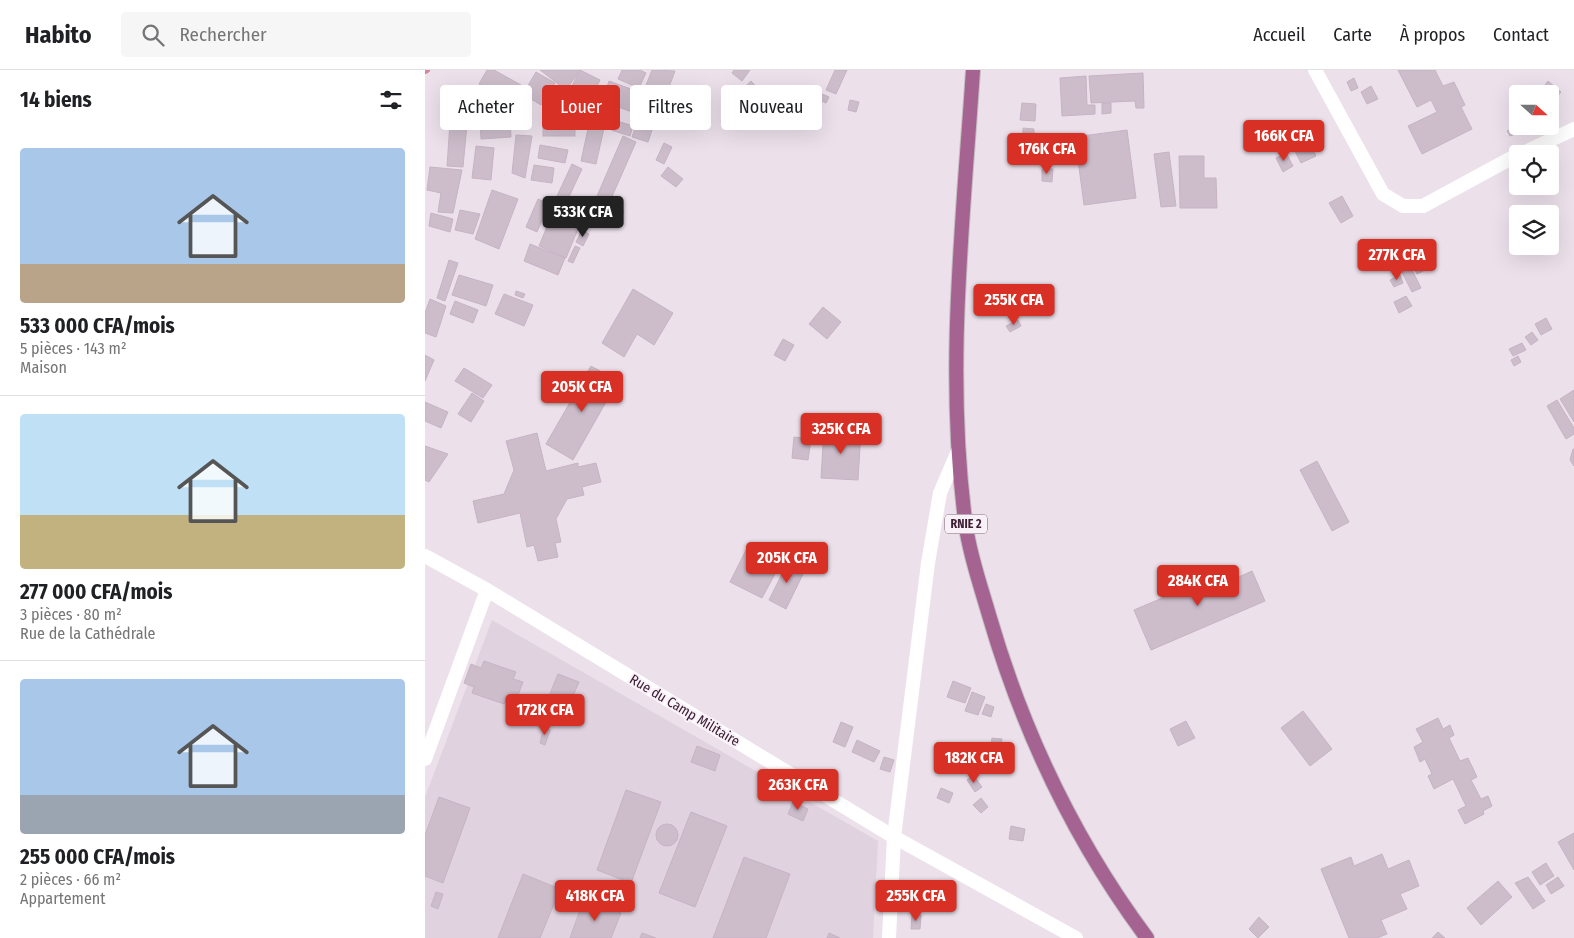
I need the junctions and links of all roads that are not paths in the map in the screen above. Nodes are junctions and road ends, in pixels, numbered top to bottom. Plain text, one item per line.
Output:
1 (973, 70) edge
2 (1315, 70) edge
3 (1574, 129) edge
4 (1539, 145) edge
5 (1509, 159) edge
6 (958, 451) junction
7 (425, 556) edge
8 (487, 590) junction
9 (425, 760) edge
10 (893, 836) junction
11 (889, 938) edge
12 (1076, 938) edge
13 (1147, 938) edge

1 - 6 main road, RNIE 2
2 - 5 street
3 - 4 street
6 - 10 street
6 - 13 main road, RNIE 2
7 - 8 street, Rue du Camp Militaire
8 - 9 street
8 - 10 street, Rue du Camp Militaire
10 - 11 street
10 - 12 street, Rue du Camp Militaire

